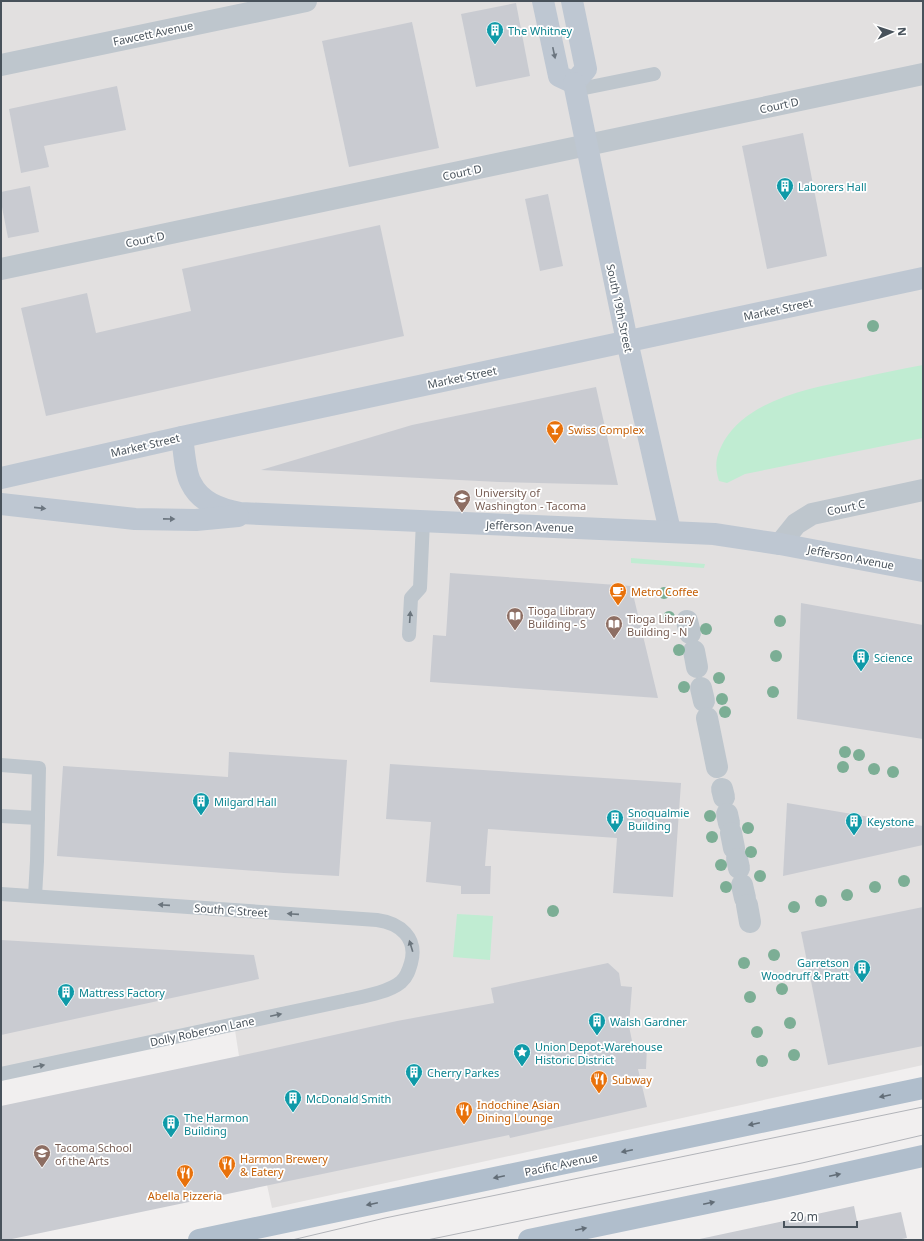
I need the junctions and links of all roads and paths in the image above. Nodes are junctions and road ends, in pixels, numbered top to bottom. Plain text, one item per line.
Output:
1 (306, 1) edge
2 (543, 1) edge
3 (572, 1) edge
4 (1, 65) edge
5 (654, 74) dead end
6 (923, 74) edge
7 (574, 86) junction
8 (587, 146) junction
9 (1, 269) edge
10 (923, 278) edge
11 (627, 341) junction
12 (182, 437) junction
13 (1, 478) edge
14 (923, 490) edge
15 (1, 504) edge
16 (257, 514) junction
17 (423, 521) junction
18 (670, 531) junction
19 (780, 544) junction
20 (923, 571) edge
21 (409, 635) dead end
22 (704, 702) dead end
23 (1, 765) edge
24 (1, 816) edge
25 (38, 818) junction
26 (732, 838) dead end
27 (1, 894) edge
28 (35, 896) junction
29 (401, 982) joint
30 (1, 1074) edge
31 (923, 1088) edge
32 (923, 1156) edge
33 (199, 1240) edge
34 (529, 1240) edge

1 - 4 street, Fawcett Avenue
2 -> 7 main road
3 - 7 main road
5 - 7 lane
6 - 8 street, Court D
7 - 8 main road, South 19th Street
8 - 9 street, Court D
8 - 11 main road, South 19th Street
10 - 11 main road, Market Street
11 - 12 main road, Market Street
11 - 18 main road, South 19th Street
12 - 13 main road, Market Street
12 - 16 main road, Jefferson Avenue
14 - 19 street, Court C
15 -> 16 main road
16 - 17 main road, Jefferson Avenue
17 - 18 main road, Jefferson Avenue
21 -> 17 lane
18 - 19 main road, Jefferson Avenue
19 - 20 main road, Jefferson Avenue
22 - 26 street
23 - 25 lane
24 - 25 lane
25 - 28 lane
27 - 28 lane, South C Street
29 -> 28 lane, South C Street
30 -> 29 lane, Dolly Roberson Lane
31 -> 33 main road, Pacific Avenue
34 -> 32 main road

